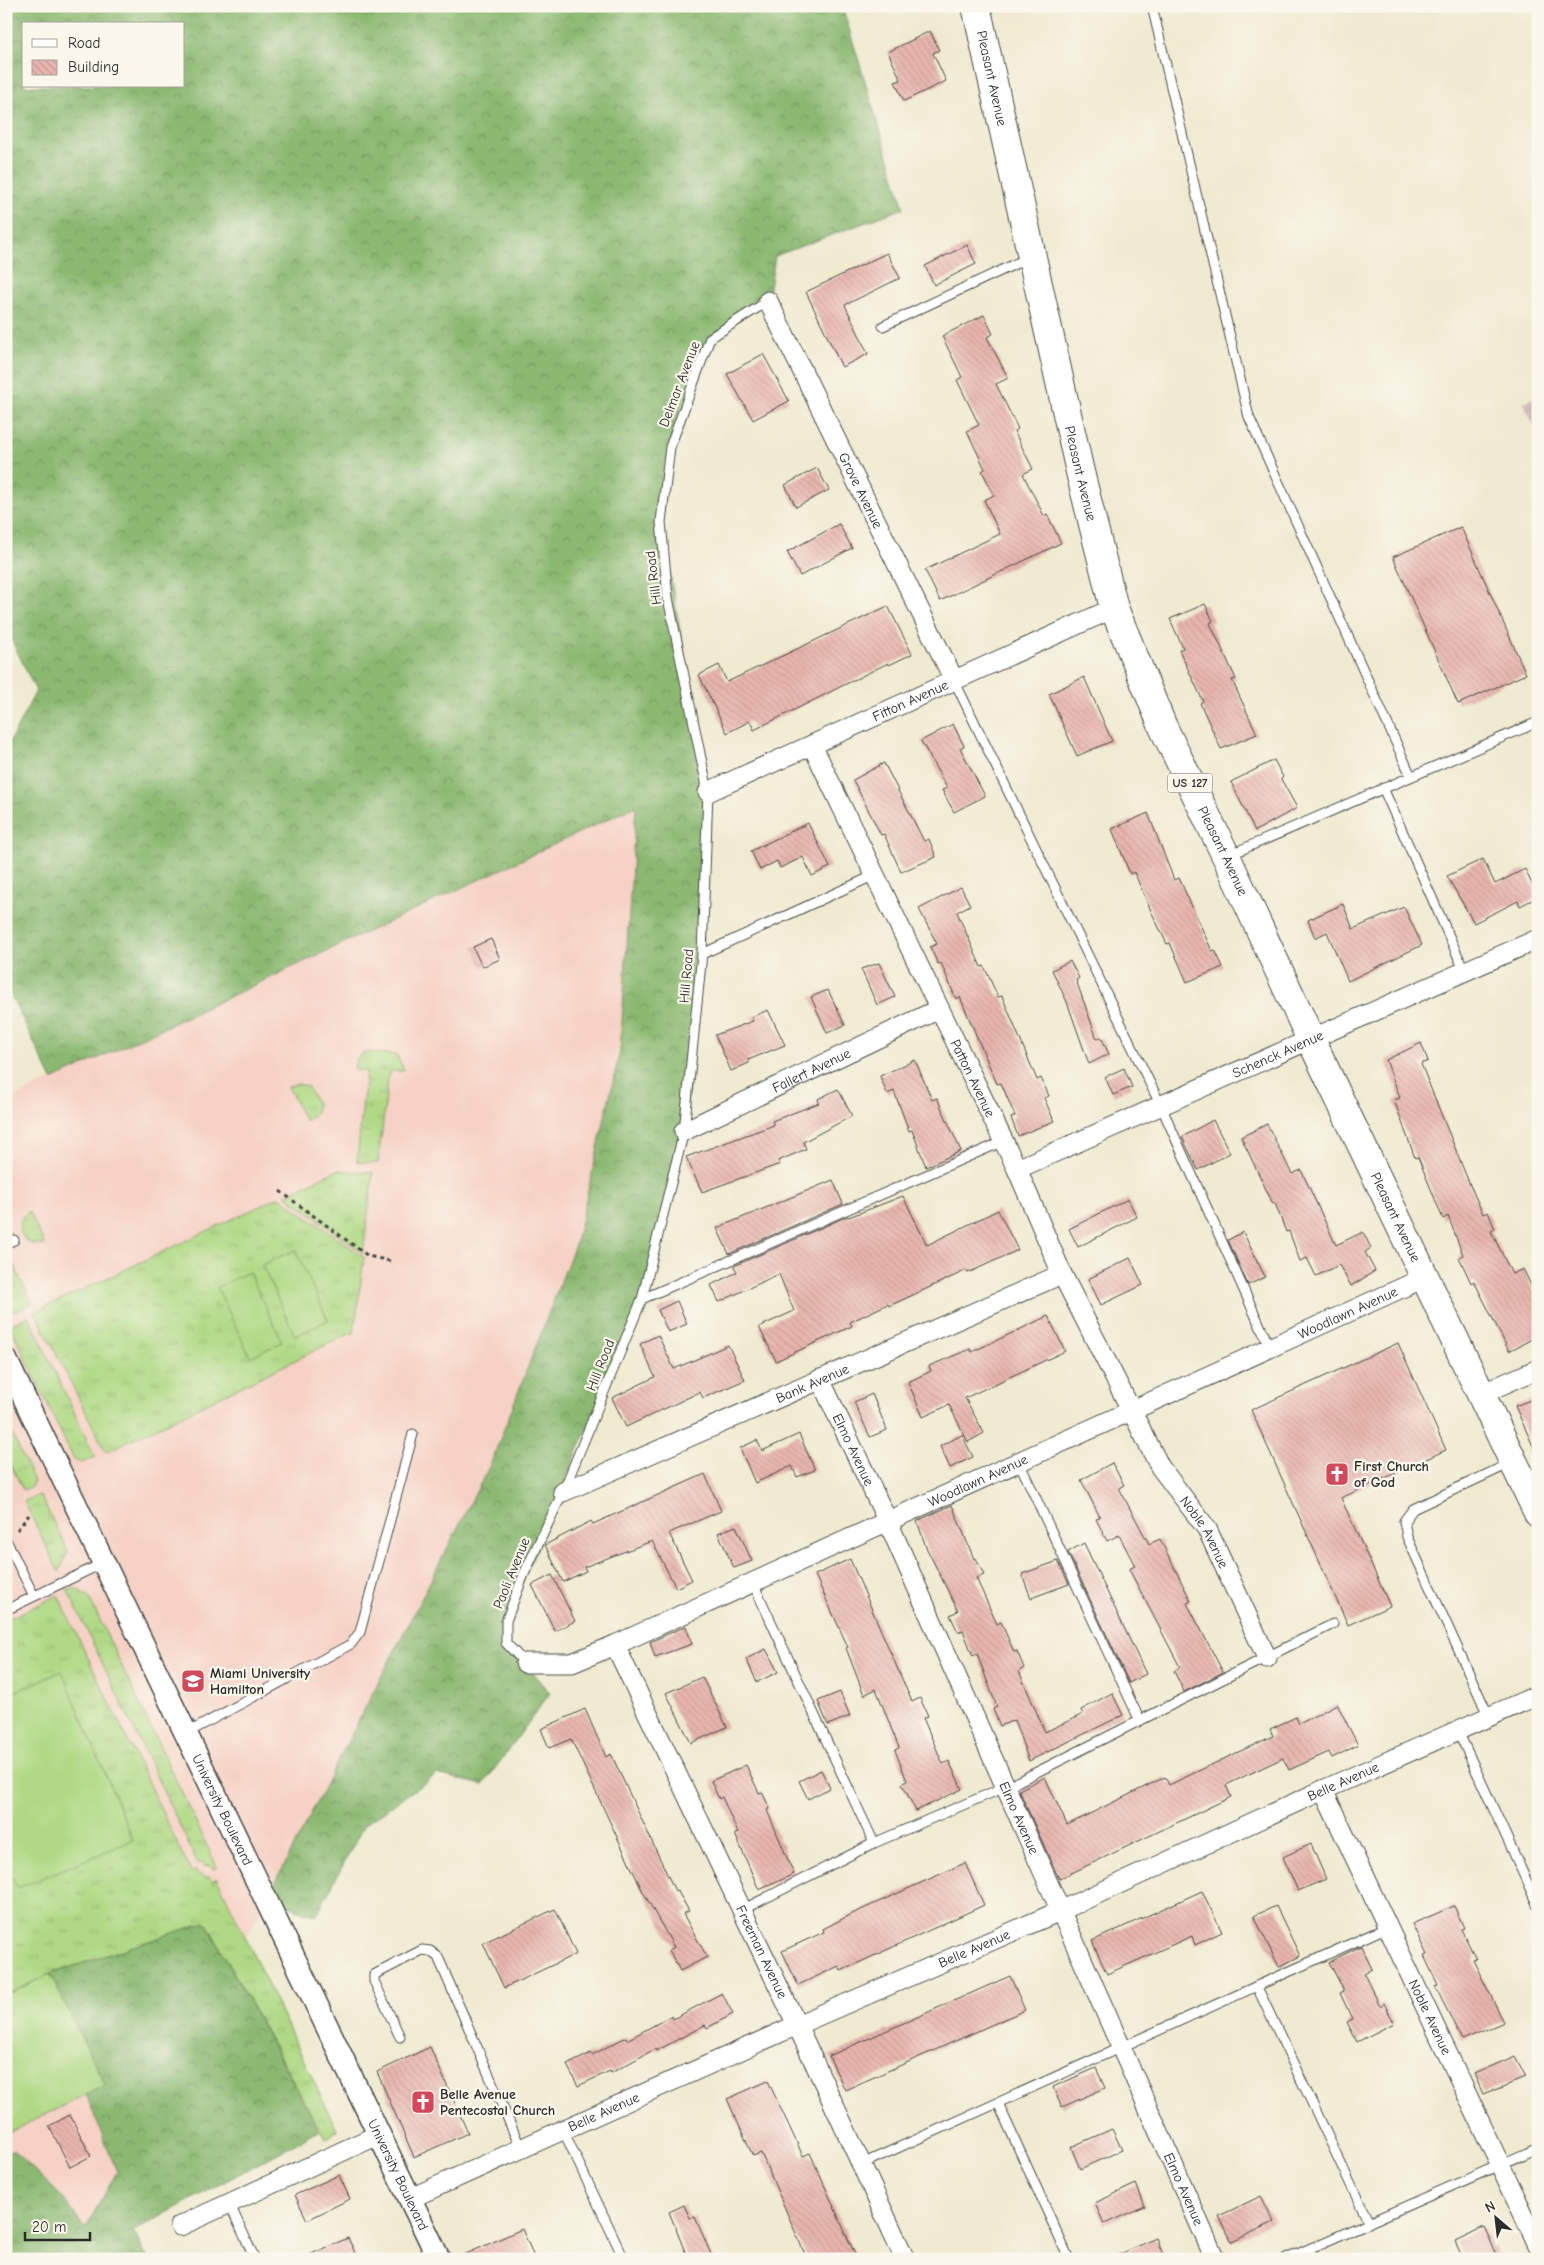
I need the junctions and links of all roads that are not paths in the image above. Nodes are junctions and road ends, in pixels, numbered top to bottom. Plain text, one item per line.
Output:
1 (976, 6) edge
2 (1152, 6) edge
3 (1032, 256) junction
4 (768, 302) joint
5 (883, 326) dead end
6 (670, 447) joint
7 (1114, 608) junction
8 (954, 680) junction
9 (1538, 722) edge
10 (812, 744) junction
11 (1411, 776) junction
12 (1383, 788) junction
13 (708, 792) junction
14 (1226, 856) junction
15 (875, 876) junction
16 (1538, 940) edge
17 (702, 954) junction
18 (1465, 972) junction
19 (939, 1009) junction
20 (1311, 1040) junction
21 (1161, 1106) junction
22 (684, 1131) junction
23 (1004, 1141) junction
24 (1017, 1168) junction
25 (1062, 1274) junction
26 (1426, 1278) junction
27 (642, 1299) junction
28 (1270, 1348) junction
29 (6, 1360) edge
30 (1538, 1369) edge
31 (820, 1379) junction
32 (1481, 1394) junction
33 (1132, 1411) junction
34 (413, 1434) dead end
35 (1513, 1461) junction
36 (1019, 1462) junction
37 (563, 1492) junction
38 (1538, 1513) edge
39 (888, 1522) junction
40 (6, 1540) edge
41 (104, 1563) junction
42 (753, 1583) junction
43 (34, 1596) junction
44 (6, 1610) edge
45 (1334, 1624) dead end
46 (615, 1645) junction
47 (1267, 1658) junction
48 (525, 1663) joint
49 (1538, 1695) edge
50 (1489, 1717) junction
51 (1140, 1721) junction
52 (1458, 1731) junction
53 (187, 1734) junction
54 (1006, 1787) junction
55 (1323, 1790) junction
56 (874, 1843) junction
57 (1538, 1906) edge
58 (742, 1910) junction
59 (1060, 1911) junction
60 (1388, 1927) junction
61 (1257, 1987) junction
62 (798, 2025) junction
63 (400, 2037) dead end
64 (1122, 2048) junction
65 (998, 2103) junction
66 (563, 2130) junction
67 (380, 2134) junction
68 (1538, 2148) edge
69 (521, 2149) junction
70 (862, 2164) junction
71 (1500, 2165) junction
72 (411, 2198) junction
73 (229, 2203) junction
74 (1369, 2223) junction
75 (180, 2226) dead end
76 (1538, 2245) edge
77 (255, 2259) edge
78 (439, 2259) edge
79 (624, 2259) edge
80 (905, 2259) edge
81 (1069, 2259) edge
82 (1216, 2259) edge
83 (1286, 2259) edge

1 - 3 main road, Pleasant Avenue / US 127
2 - 11 lane
3 - 5 lane
3 - 7 main road, Pleasant Avenue / US 127
4 - 6 lane, Delmar Avenue
4 - 8 street, Grove Avenue
6 - 13 lane, Hill Road
7 - 8 street, Fitton Avenue
7 - 14 main road, Pleasant Avenue / US 127
8 - 10 street, Fitton Avenue
8 - 21 lane
9 - 11 lane
10 - 13 street, Fitton Avenue
10 - 15 street, Patton Avenue
11 - 12 lane
12 - 14 lane
12 - 18 lane
13 - 17 lane, Hill Road
14 - 20 main road, Pleasant Avenue / US 127
15 - 17 lane
15 - 19 street, Patton Avenue
16 - 18 street, Schenck Avenue
17 - 22 lane, Hill Road
18 - 20 street, Schenck Avenue
19 - 22 street, Fallert Avenue
19 - 23 street, Patton Avenue
20 - 21 street, Schenck Avenue
20 - 26 main road, Pleasant Avenue / US 127
21 - 24 street, Schenck Avenue
21 - 28 lane
22 - 27 lane, Hill Road
23 - 24 street, Patton Avenue
23 - 27 lane
24 - 25 street, Patton Avenue
25 - 31 street, Bank Avenue
25 - 33 street, Patton Avenue
26 - 28 street, Woodlawn Avenue
26 - 32 main road, Pleasant Avenue / US 127
27 - 37 lane, Hill Road
28 - 33 street, Woodlawn Avenue
29 - 41 street, University Boulevard
30 - 32 street
31 - 37 street, Bank Avenue
31 - 39 street, Elmo Avenue
32 - 35 main road, Pleasant Avenue / US 127
33 - 36 street, Woodlawn Avenue
33 - 47 street, Noble Avenue
34 - 53 lane
35 - 38 main road, Pleasant Avenue / US 127
35 - 50 lane
36 - 39 street, Woodlawn Avenue
36 - 51 lane
37 - 48 lane, Paoli Avenue
39 - 42 street, Woodlawn Avenue
39 - 54 street, Elmo Avenue
40 - 43 lane
41 - 43 lane
41 - 53 street, University Boulevard
42 - 46 street, Woodlawn Avenue
42 - 56 lane
43 - 44 lane
45 - 47 lane
46 - 48 street, Woodlawn Avenue
46 - 58 street, Freeman Avenue
47 - 51 lane
49 - 50 street, Belle Avenue
50 - 52 street, Belle Avenue
51 - 54 lane
52 - 55 street, Belle Avenue
52 - 57 lane
53 - 67 street, University Boulevard
54 - 56 lane
54 - 59 street, Elmo Avenue
55 - 59 street, Belle Avenue
55 - 60 street, Noble Avenue
56 - 58 lane
58 - 62 street, Freeman Avenue
59 - 62 street, Belle Avenue
59 - 64 street, Elmo Avenue
60 - 61 lane
60 - 71 street, Noble Avenue
61 - 64 lane
61 - 74 lane
62 - 66 street, Belle Avenue
62 - 70 street, Freeman Avenue
63 - 69 lane
64 - 65 lane
64 - 82 street, Elmo Avenue
65 - 70 lane
65 - 81 lane
66 - 69 street, Belle Avenue
66 - 79 lane
67 - 72 street, University Boulevard
67 - 73 street
68 - 71 lane
69 - 72 street, Belle Avenue
70 - 80 street, Freeman Avenue
71 - 74 lane
71 - 76 street, Noble Avenue
72 - 78 street, University Boulevard
73 - 75 street
73 - 77 lane
74 - 83 lane

